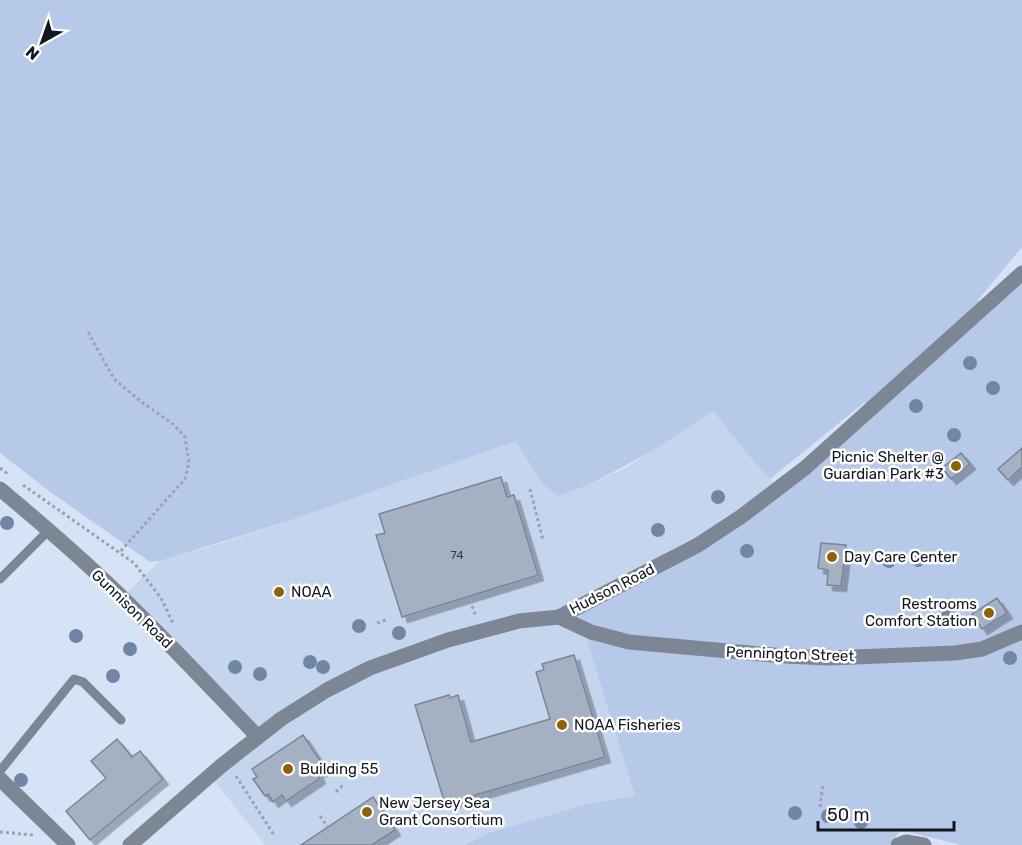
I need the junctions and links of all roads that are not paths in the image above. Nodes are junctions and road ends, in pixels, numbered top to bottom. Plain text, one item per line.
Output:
1 (1022, 273) edge
2 (0, 489) edge
3 (49, 530) junction
4 (0, 579) edge
5 (559, 616) junction
6 (1022, 632) edge
7 (121, 720) dead end
8 (258, 736) junction
9 (0, 771) edge
10 (0, 779) edge
11 (68, 845) edge
12 (130, 845) edge
13 (898, 845) edge
14 (924, 845) edge

1 - 5 street, Hudson Road
2 - 3 street, Gunnison Road
3 - 4 lane
3 - 8 street, Gunnison Road
5 - 6 street, Pennington Street
5 - 8 street, Hudson Road
7 - 9 lane
8 - 12 street, Hudson Road
10 - 11 street
13 - 14 street

